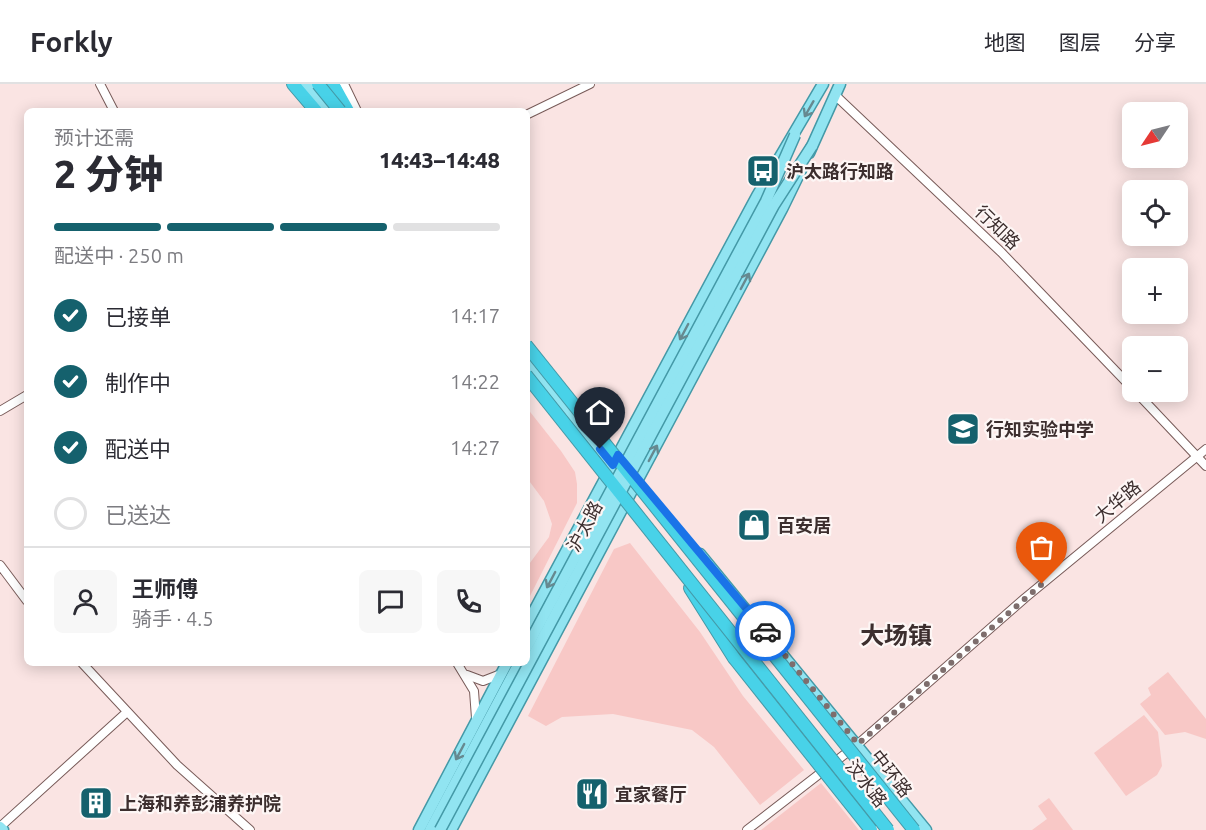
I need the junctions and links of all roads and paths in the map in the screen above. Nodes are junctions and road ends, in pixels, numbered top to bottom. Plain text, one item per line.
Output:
1 (100, 84) edge
2 (288, 84) edge
3 (295, 84) edge
4 (306, 84) edge
5 (318, 84) edge
6 (323, 84) edge
7 (344, 84) edge
8 (590, 84) edge
9 (840, 84) edge
10 (818, 86) edge
11 (333, 90) edge
12 (835, 95) junction
13 (112, 108) edge
14 (312, 108) edge
15 (313, 108) edge
16 (326, 108) edge
17 (341, 108) edge
18 (342, 108) edge
19 (356, 108) edge
20 (530, 113) edge
21 (795, 135) junction
22 (812, 146) junction
23 (530, 344) edge
24 (530, 350) edge
25 (539, 355) junction
26 (530, 362) edge
27 (530, 372) edge
28 (1122, 378) edge
29 (530, 380) edge
30 (530, 385) edge
31 (552, 388) junction
32 (24, 397) edge
33 (1146, 402) edge
34 (0, 411) edge
35 (1206, 449) edge
36 (1197, 456) junction
37 (1206, 466) edge
38 (611, 467) junction
39 (639, 480) junction
40 (624, 503) junction
41 (0, 565) edge
42 (688, 584) junction
43 (24, 597) edge
44 (530, 619) edge
45 (530, 642) edge
46 (530, 662) edge
47 (85, 666) edge
48 (459, 666) edge
49 (505, 666) edge
50 (517, 666) edge
51 (528, 666) edge
52 (464, 672) junction
53 (501, 674) junction
54 (127, 712) junction
55 (476, 722) junction
56 (858, 744) junction
57 (832, 766) junction
58 (2, 829) edge
59 (250, 830) edge
60 (419, 830) edge
61 (430, 830) edge
62 (440, 830) edge
63 (451, 830) edge
64 (747, 830) edge
65 (871, 830) edge
66 (882, 830) edge
67 (888, 830) edge
68 (914, 830) edge
69 (926, 830) edge

1 - 13 street
2 - 14 main road
3 - 15 highway
4 - 11 main road
4 - 16 main road
5 - 17 highway, bridge
6 - 11 main road
7 - 19 street
8 - 20 street
9 - 12 main road, 沪太路
10 -> 21 main road, 沪太路
11 - 18 highway
12 - 22 main road, 沪太路
12 - 28 street, 行知路
21 -> 38 main road, 沪太路
21 - 45 main road, 沪太路, bridge
39 -> 22 main road, 沪太路
22 - 46 main road, 沪太路, bridge
23 - 25 main road, 汶水路
24 - 68 highway, 中环路, bridge
25 - 31 main road
25 - 38 main road, 汶水路
26 - 31 main road, 汶水路
27 - 38 main road, 汶水路
29 - 67 highway, bridge
30 - 38 main road, 汶水路
31 - 38 main road, 汶水路
32 - 34 street
33 - 36 street
35 - 36 street, 大华路
36 - 37 street
36 - 56 street, 大华路
38 - 39 main road, 汶水路
38 - 40 main road, 汶水路
38 -> 44 main road, 沪太路
39 - 40 main road, 沪太路
39 - 56 main road, 汶水路
40 - 42 main road, 汶水路
40 - 63 main road, 沪太路
41 - 43 street
42 - 57 main road, 汶水路
42 - 65 highway, bridge
47 - 54 street
48 - 52 street
49 - 53 main road
50 - 61 main road
51 - 62 main road, 沪太路, bridge
52 - 53 street
52 - 55 street
53 - 55 main road
54 - 58 street
54 - 59 street
55 -> 60 main road
56 - 57 street, 大华路
56 - 69 main road, 汶水路
57 - 64 street, 大华路
57 - 66 main road, 汶水路

